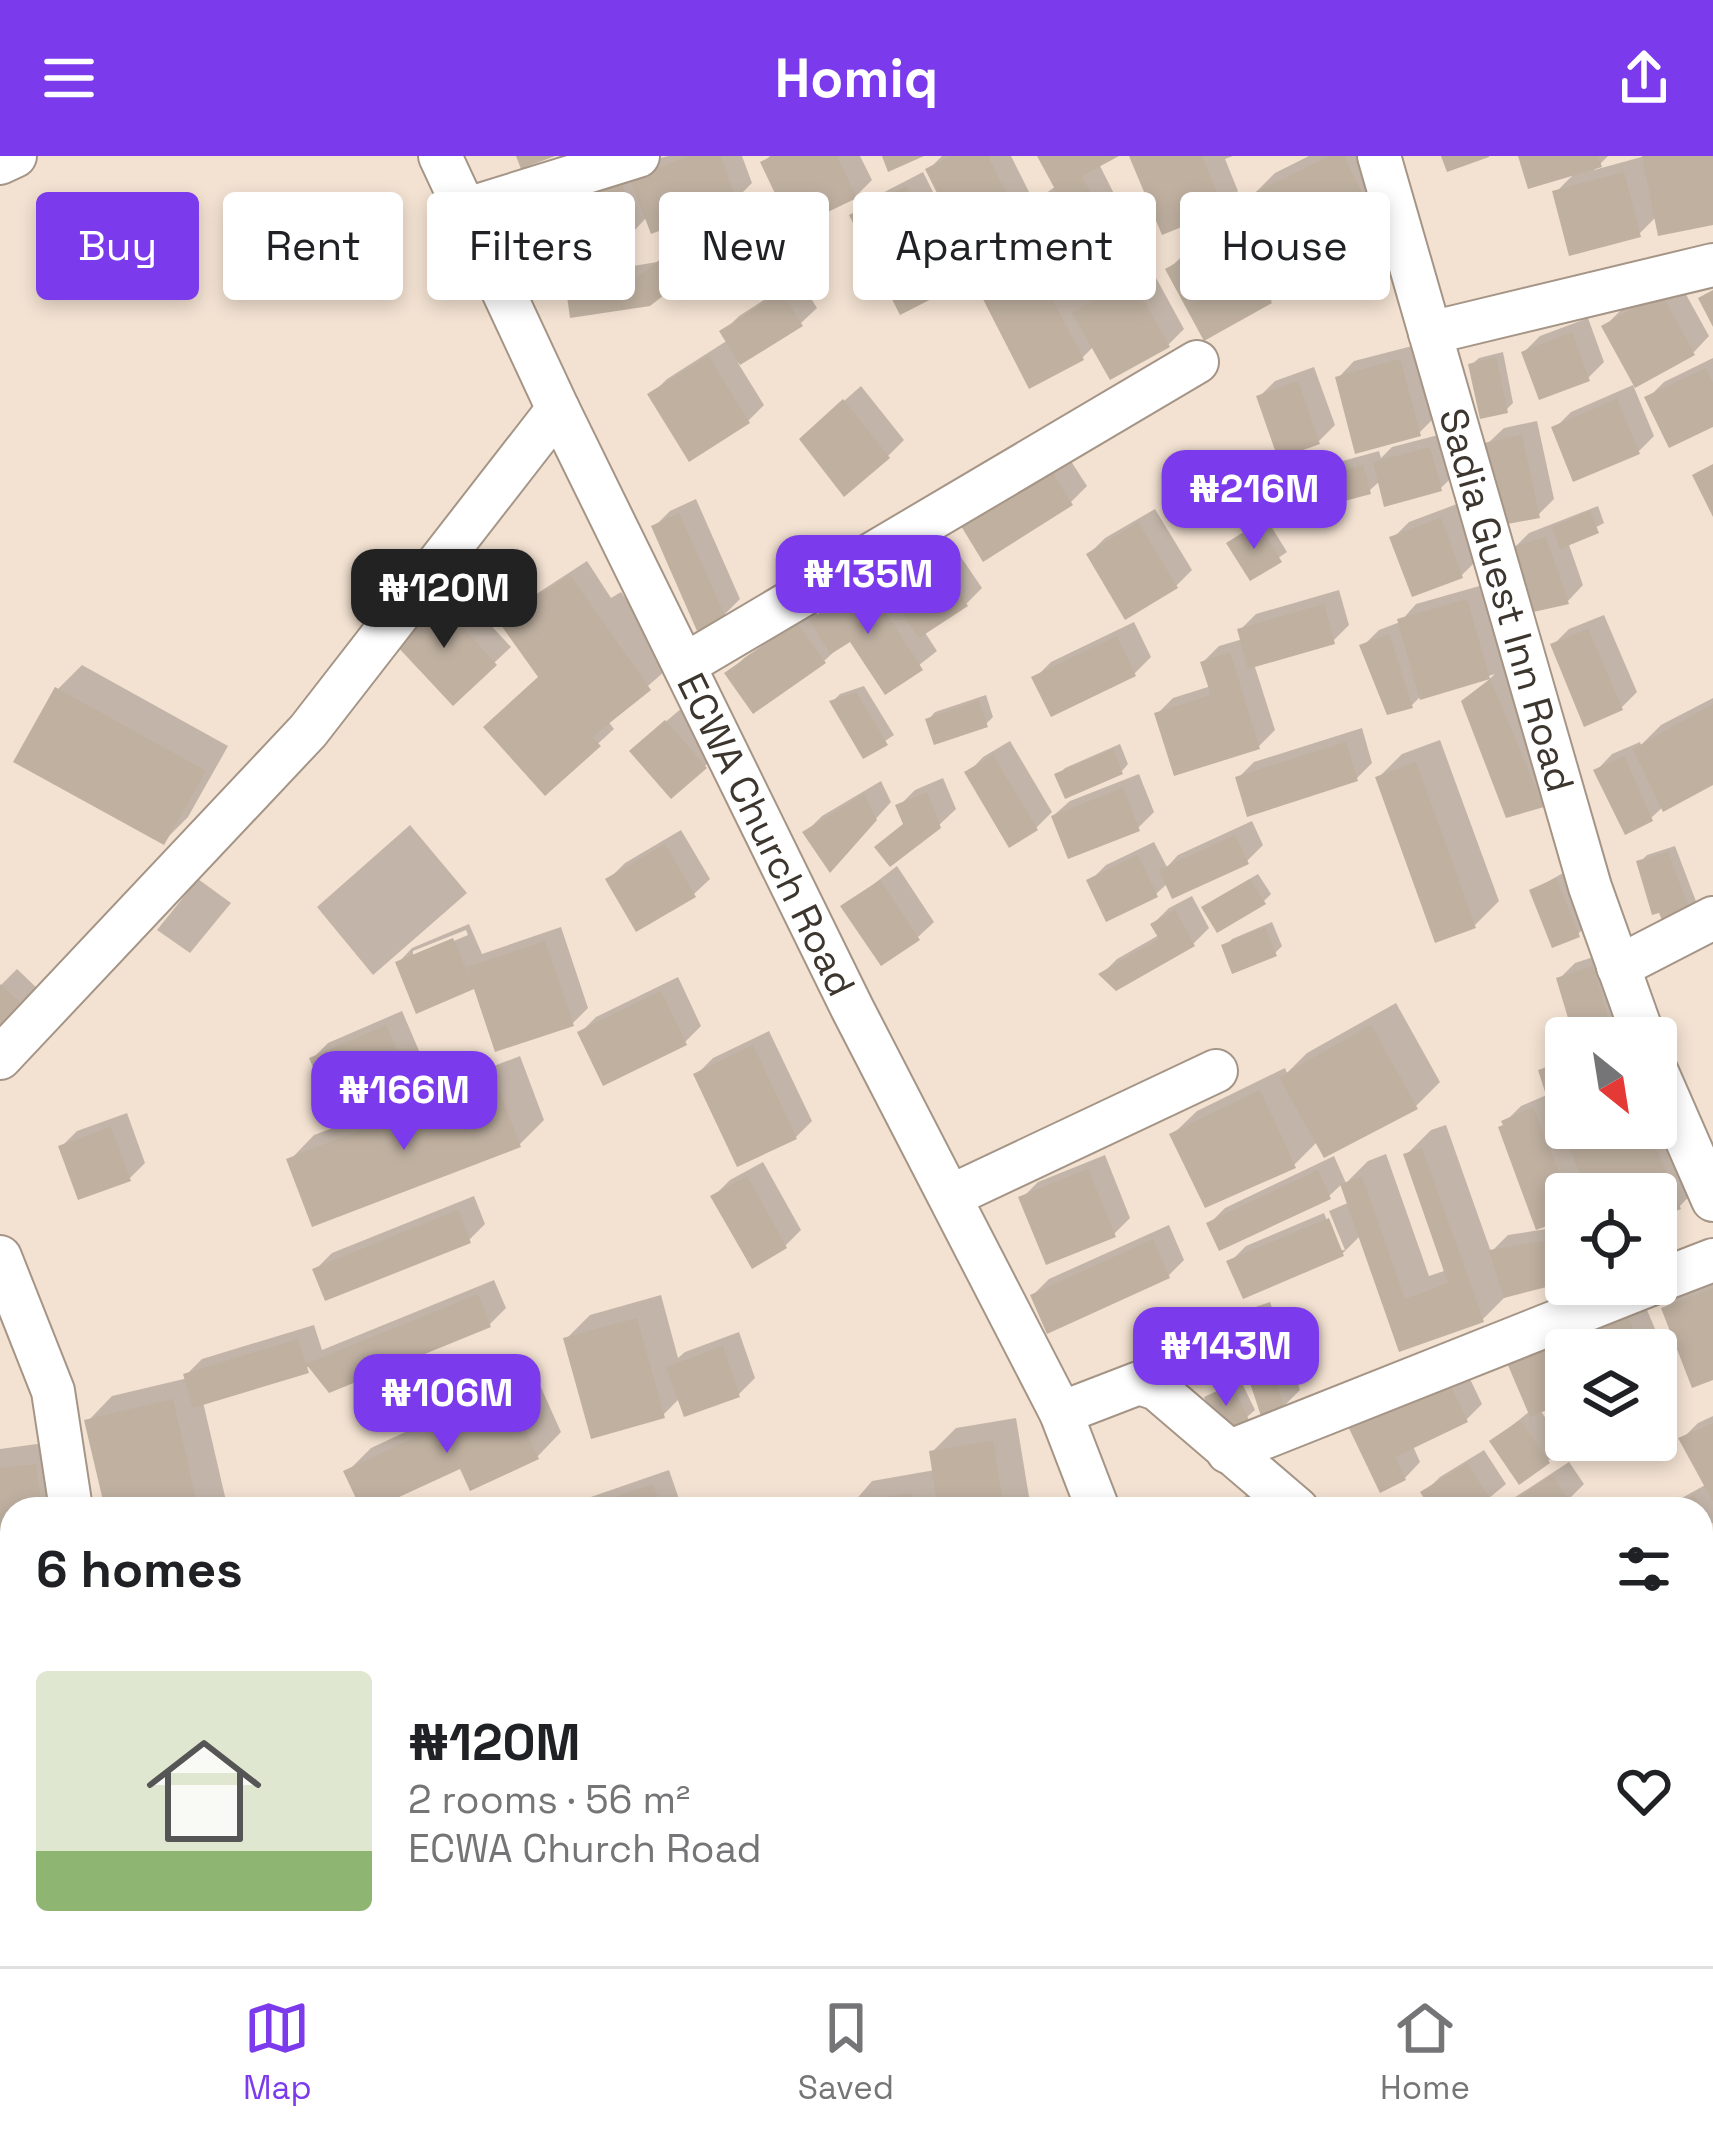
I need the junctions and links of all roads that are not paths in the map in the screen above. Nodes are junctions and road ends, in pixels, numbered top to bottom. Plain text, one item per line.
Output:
1 (15, 156) edge
2 (440, 156) edge
3 (638, 156) edge
4 (1379, 156) edge
5 (0, 163) edge
6 (456, 192) edge
7 (524, 192) edge
8 (1713, 265) edge
9 (506, 300) edge
10 (1430, 333) junction
11 (1197, 362) dead end
12 (557, 409) junction
13 (686, 664) junction
14 (1713, 918) edge
15 (1618, 967) junction
16 (1636, 1017) edge
17 (0, 1058) edge
18 (1216, 1071) dead end
19 (1677, 1118) edge
20 (951, 1196) junction
21 (1713, 1200) edge
22 (0, 1257) edge
23 (1713, 1260) edge
24 (1677, 1274) edge
25 (1599, 1305) edge
26 (1061, 1413) junction
27 (1228, 1452) junction
28 (68, 1497) edge
29 (1092, 1497) edge
30 (1282, 1497) edge

1 - 5 street
2 - 6 street, ECWA Church Road
3 - 7 street
4 - 10 street, Sadia Guest Inn Road
8 - 10 street
9 - 12 street, ECWA Church Road
10 - 15 street, Sadia Guest Inn Road
11 - 13 street
12 - 13 street, ECWA Church Road
12 - 17 street
13 - 20 street, ECWA Church Road
14 - 15 street
15 - 16 street, Sadia Guest Inn Road
18 - 20 street
19 - 21 street
20 - 26 street, ECWA Church Road
22 - 28 street
23 - 24 street
25 - 27 street
26 - 27 street
26 - 29 street, ECWA Church Road
27 - 30 street

